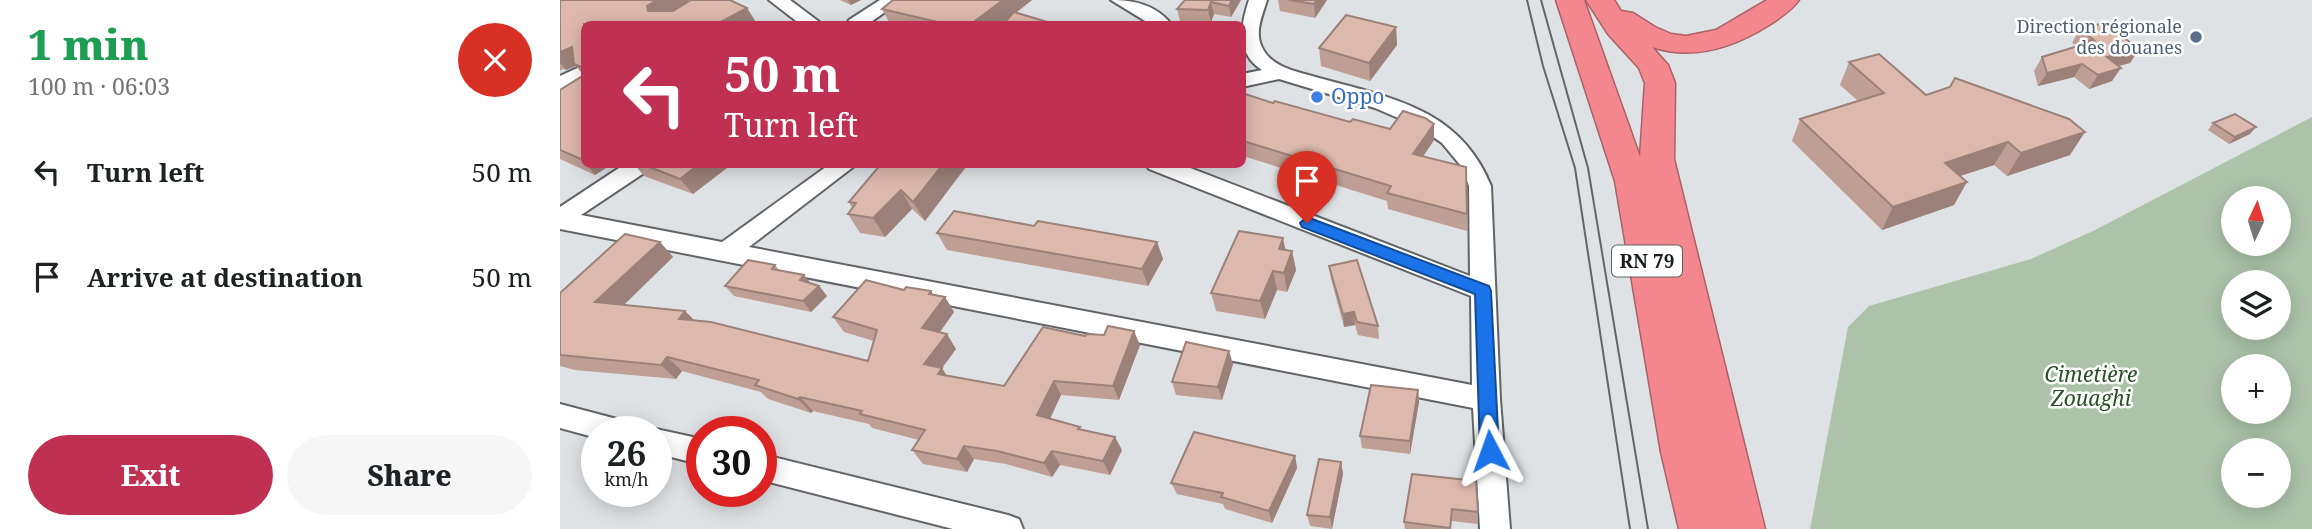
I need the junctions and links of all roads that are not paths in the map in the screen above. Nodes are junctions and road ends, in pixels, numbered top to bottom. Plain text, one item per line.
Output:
1 (778, 0) edge
2 (893, 0) edge
3 (1120, 0) edge
4 (1258, 0) edge
5 (1785, 0) edge
6 (1591, 1) edge
7 (808, 21) edge
8 (861, 21) edge
9 (1158, 21) edge
10 (581, 73) edge
11 (1280, 73) junction
12 (1246, 80) edge
13 (560, 85) edge
14 (636, 168) edge
15 (841, 168) edge
16 (1167, 168) edge
17 (560, 219) edge
18 (727, 251) junction
19 (1483, 291) junction
20 (1486, 399) junction
21 (560, 416) edge
22 (581, 421) edge
23 (777, 472) edge
24 (942, 521) edge
25 (1008, 529) edge
26 (1495, 529) edge
27 (1702, 529) edge
28 (1742, 529) edge

1 - 7 street
2 - 8 street
3 - 9 street
4 - 11 street
5 - 6 highway
6 - 27 highway, RN 79
6 - 28 highway
10 - 13 street
11 - 12 street
11 - 19 street
14 - 17 street
15 - 18 street
16 - 19 street
17 - 18 street
18 - 20 street
19 - 20 street
20 - 26 street
21 - 22 street
23 - 24 street
24 - 25 street

